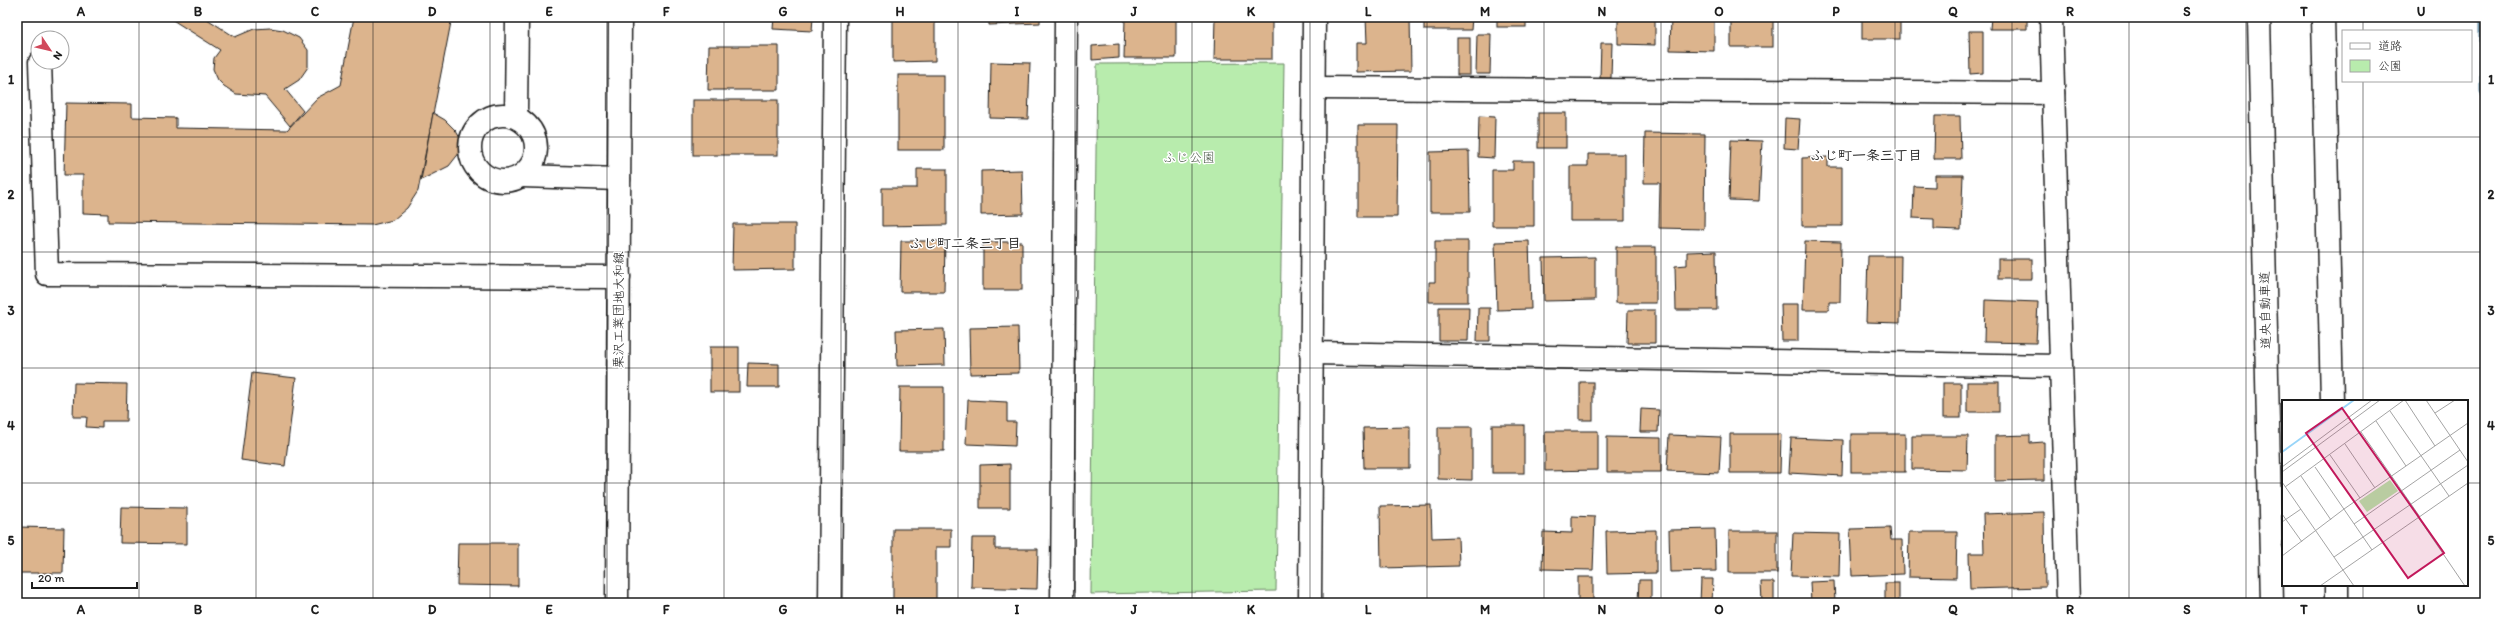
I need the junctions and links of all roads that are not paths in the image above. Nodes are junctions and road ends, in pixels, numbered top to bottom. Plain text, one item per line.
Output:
1 (517, 17) edge
2 (620, 17) edge
3 (836, 17) edge
4 (1066, 17) edge
5 (1314, 17) edge
6 (2051, 17) edge
7 (2259, 17) edge
8 (2323, 17) edge
9 (40, 70) edge
10 (1314, 88) junction
11 (2053, 93) junction
12 (516, 116) junction
13 (522, 176) junction
14 (619, 179) junction
15 (618, 277) junction
16 (1311, 353) junction
17 (2060, 366) junction
18 (2332, 400) edge
19 (2337, 586) edge
20 (617, 603) edge
21 (830, 603) edge
22 (1062, 603) edge
23 (1310, 603) edge
24 (2068, 603) edge
25 (2272, 603) edge
26 (2337, 603) edge

1 - 12 main road
2 - 14 main road, 栗沢工業団地大和線
3 - 21 main road
4 - 22 main road
5 - 10 main road
6 - 11 main road
7 - 25 main road, 道央自動車道
8 - 18 main road
9 - 15 main road
10 - 11 main road
10 - 16 main road
11 - 17 main road
12 - 13 main road
12 - 13 main road
13 - 14 main road
14 - 15 main road, 栗沢工業団地大和線
15 - 20 main road, 栗沢工業団地大和線
16 - 17 main road
16 - 23 main road
17 - 24 main road
19 - 26 main road

